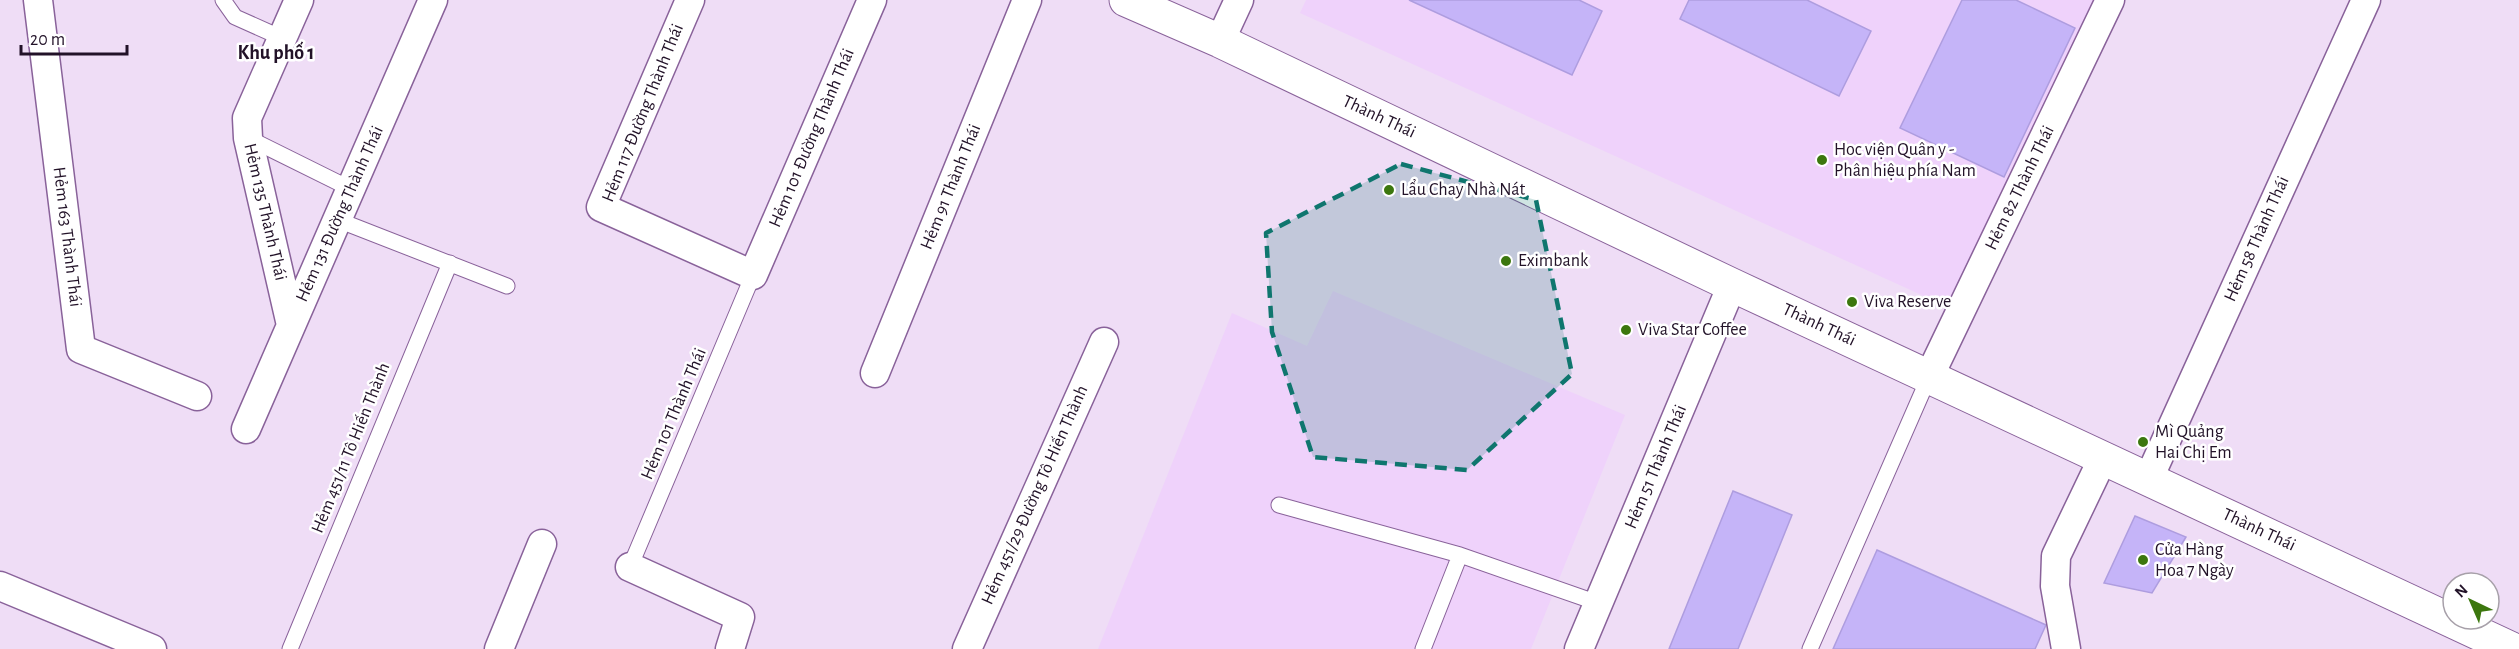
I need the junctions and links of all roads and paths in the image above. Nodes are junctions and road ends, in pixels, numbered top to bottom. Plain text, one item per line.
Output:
1 (38, 0) edge
2 (223, 0) edge
3 (299, 0) edge
4 (433, 0) edge
5 (690, 0) edge
6 (872, 0) edge
7 (1027, 0) edge
8 (1126, 0) edge
9 (1239, 0) edge
10 (2110, 0) edge
11 (2366, 0) edge
12 (282, 38) junction
13 (1220, 41) junction
14 (248, 138) junction
15 (351, 189) junction
16 (338, 220) junction
17 (450, 263) junction
18 (753, 275) junction
19 (1732, 285) junction
20 (507, 286) dead end
21 (291, 326) junction
22 (1104, 342) dead end
23 (875, 373) dead end
24 (1929, 376) junction
25 (198, 396) dead end
26 (246, 429) dead end
27 (2103, 458) junction
28 (2149, 478) junction
29 (1279, 505) dead end
30 (542, 544) dead end
31 (1460, 555) junction
32 (630, 567) joint
33 (0, 586) edge
34 (1599, 603) junction
35 (113, 641) edge
36 (152, 649) edge
37 (290, 649) edge
38 (499, 649) edge
39 (730, 649) edge
40 (967, 649) edge
41 (1423, 649) edge
42 (1579, 649) edge
43 (1810, 649) edge
44 (2066, 649) edge
45 (2512, 649) edge

1 - 25 street, Hẻm 163 Thành Thái
2 - 12 lane
3 - 12 street, Hẻm 135 Thành Thái
4 - 15 street, Hẻm 131 Đường Thành Thái
5 - 18 street, Hẻm 117 Đường Thành Thái
6 - 18 street, Hẻm 101 Đường Thành Thái
7 - 23 street, Hẻm 91 Thành Thái
8 - 13 main road, Thành Thái
9 - 13 street
10 - 24 street, Hẻm 82 Thành Thái
11 - 28 street, Hẻm 58 Thành Thái
12 - 14 street, Hẻm 135 Thành Thái
13 - 19 main road, Thành Thái
14 - 15 lane
14 - 21 street, Hẻm 135 Thành Thái
15 - 16 street, Hẻm 131 Đường Thành Thái
16 - 17 lane
16 - 21 street, Hẻm 131 Đường Thành Thái
17 - 20 lane
17 - 37 lane, Hẻm 451/11 Tô Hiến Thành
18 - 32 lane, Hẻm 101 Thành Thái
19 - 24 main road, Thành Thái
19 - 34 street, Hẻm 51 Thành Thái
21 - 26 street, Hẻm 131 Đường Thành Thái
22 - 40 street, Hẻm 451/29 Đường Tô Hiến Thành
24 - 27 main road, Thành Thái
24 - 43 lane
27 - 28 main road, Thành Thái
27 - 44 street
28 - 45 main road, Thành Thái
29 - 31 lane
30 - 38 street
31 - 34 lane
31 - 41 lane
32 - 39 street
33 - 35 street
34 - 42 street, Hẻm 51 Thành Thái
35 - 36 street

